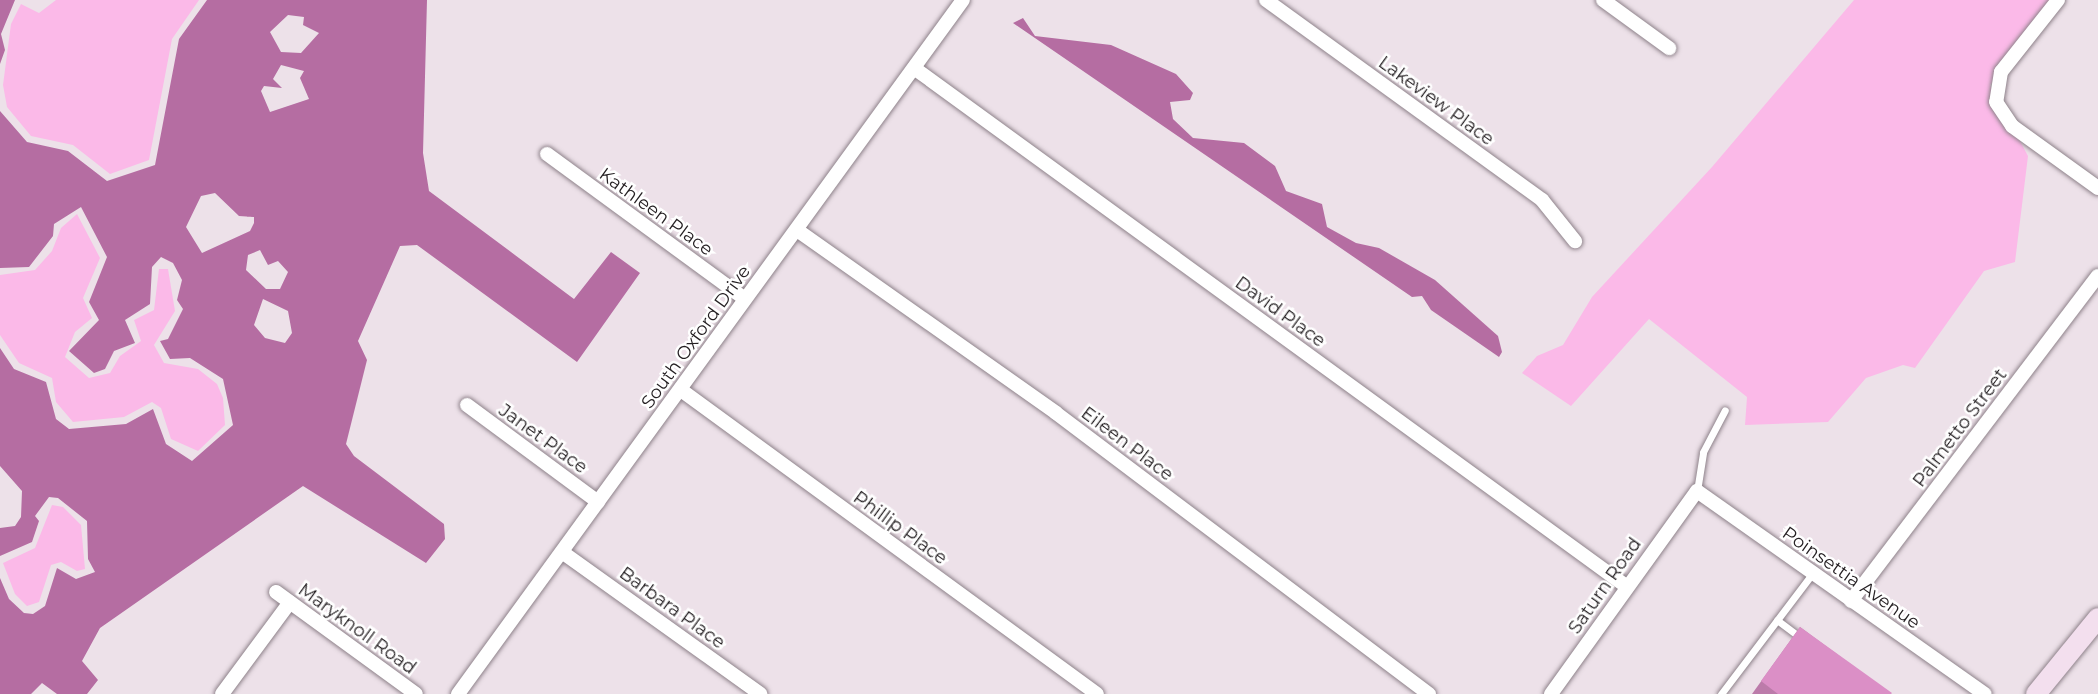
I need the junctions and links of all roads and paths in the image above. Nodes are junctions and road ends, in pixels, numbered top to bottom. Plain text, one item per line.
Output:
1 (963, 0) edge
2 (1266, 0) edge
3 (1603, 0) edge
4 (2058, 0) edge
5 (1668, 48) dead end
6 (914, 68) junction
7 (547, 154) dead end
8 (2098, 188) edge
9 (797, 230) junction
10 (1575, 241) dead end
11 (2098, 276) edge
12 (745, 299) junction
13 (681, 390) junction
14 (467, 405) dead end
15 (1725, 410) dead end
16 (1693, 495) junction
17 (598, 502) junction
18 (562, 552) junction
19 (1812, 574) junction
20 (1626, 586) junction
21 (276, 592) dead end
22 (1851, 601) junction
23 (290, 602) junction
24 (2098, 618) edge
25 (1777, 620) junction
26 (1814, 647) edge
27 (222, 694) edge
28 (416, 694) edge
29 (458, 694) edge
30 (760, 694) edge
31 (1097, 694) edge
32 (1429, 694) edge
33 (1551, 694) edge
34 (1721, 694) edge
35 (1985, 694) edge
36 (2036, 694) edge

1 - 6 street, South Oxford Drive
2 - 10 street, Lakeview Place
3 - 5 street
4 - 8 street
6 - 9 street, South Oxford Drive
6 - 20 street, David Place
7 - 12 street, Kathleen Place
9 - 12 street, South Oxford Drive
9 - 32 street, Eileen Place
11 - 22 street, Palmetto Street
12 - 13 street, South Oxford Drive
13 - 17 street, South Oxford Drive
13 - 31 street, Phillip Place
14 - 17 street, Janet Place
15 - 16 lane
16 - 19 street, Poinsettia Avenue
16 - 20 street, Saturn Road
17 - 18 street, South Oxford Drive
18 - 29 street, South Oxford Drive
18 - 30 street, Barbara Place
19 - 22 street, Poinsettia Avenue
19 - 25 lane
20 - 33 street, Saturn Road
21 - 23 street, Maryknoll Road
22 - 35 street, Poinsettia Avenue
23 - 27 street
23 - 28 street, Maryknoll Road
24 - 36 main road
25 - 26 lane
25 - 34 lane

